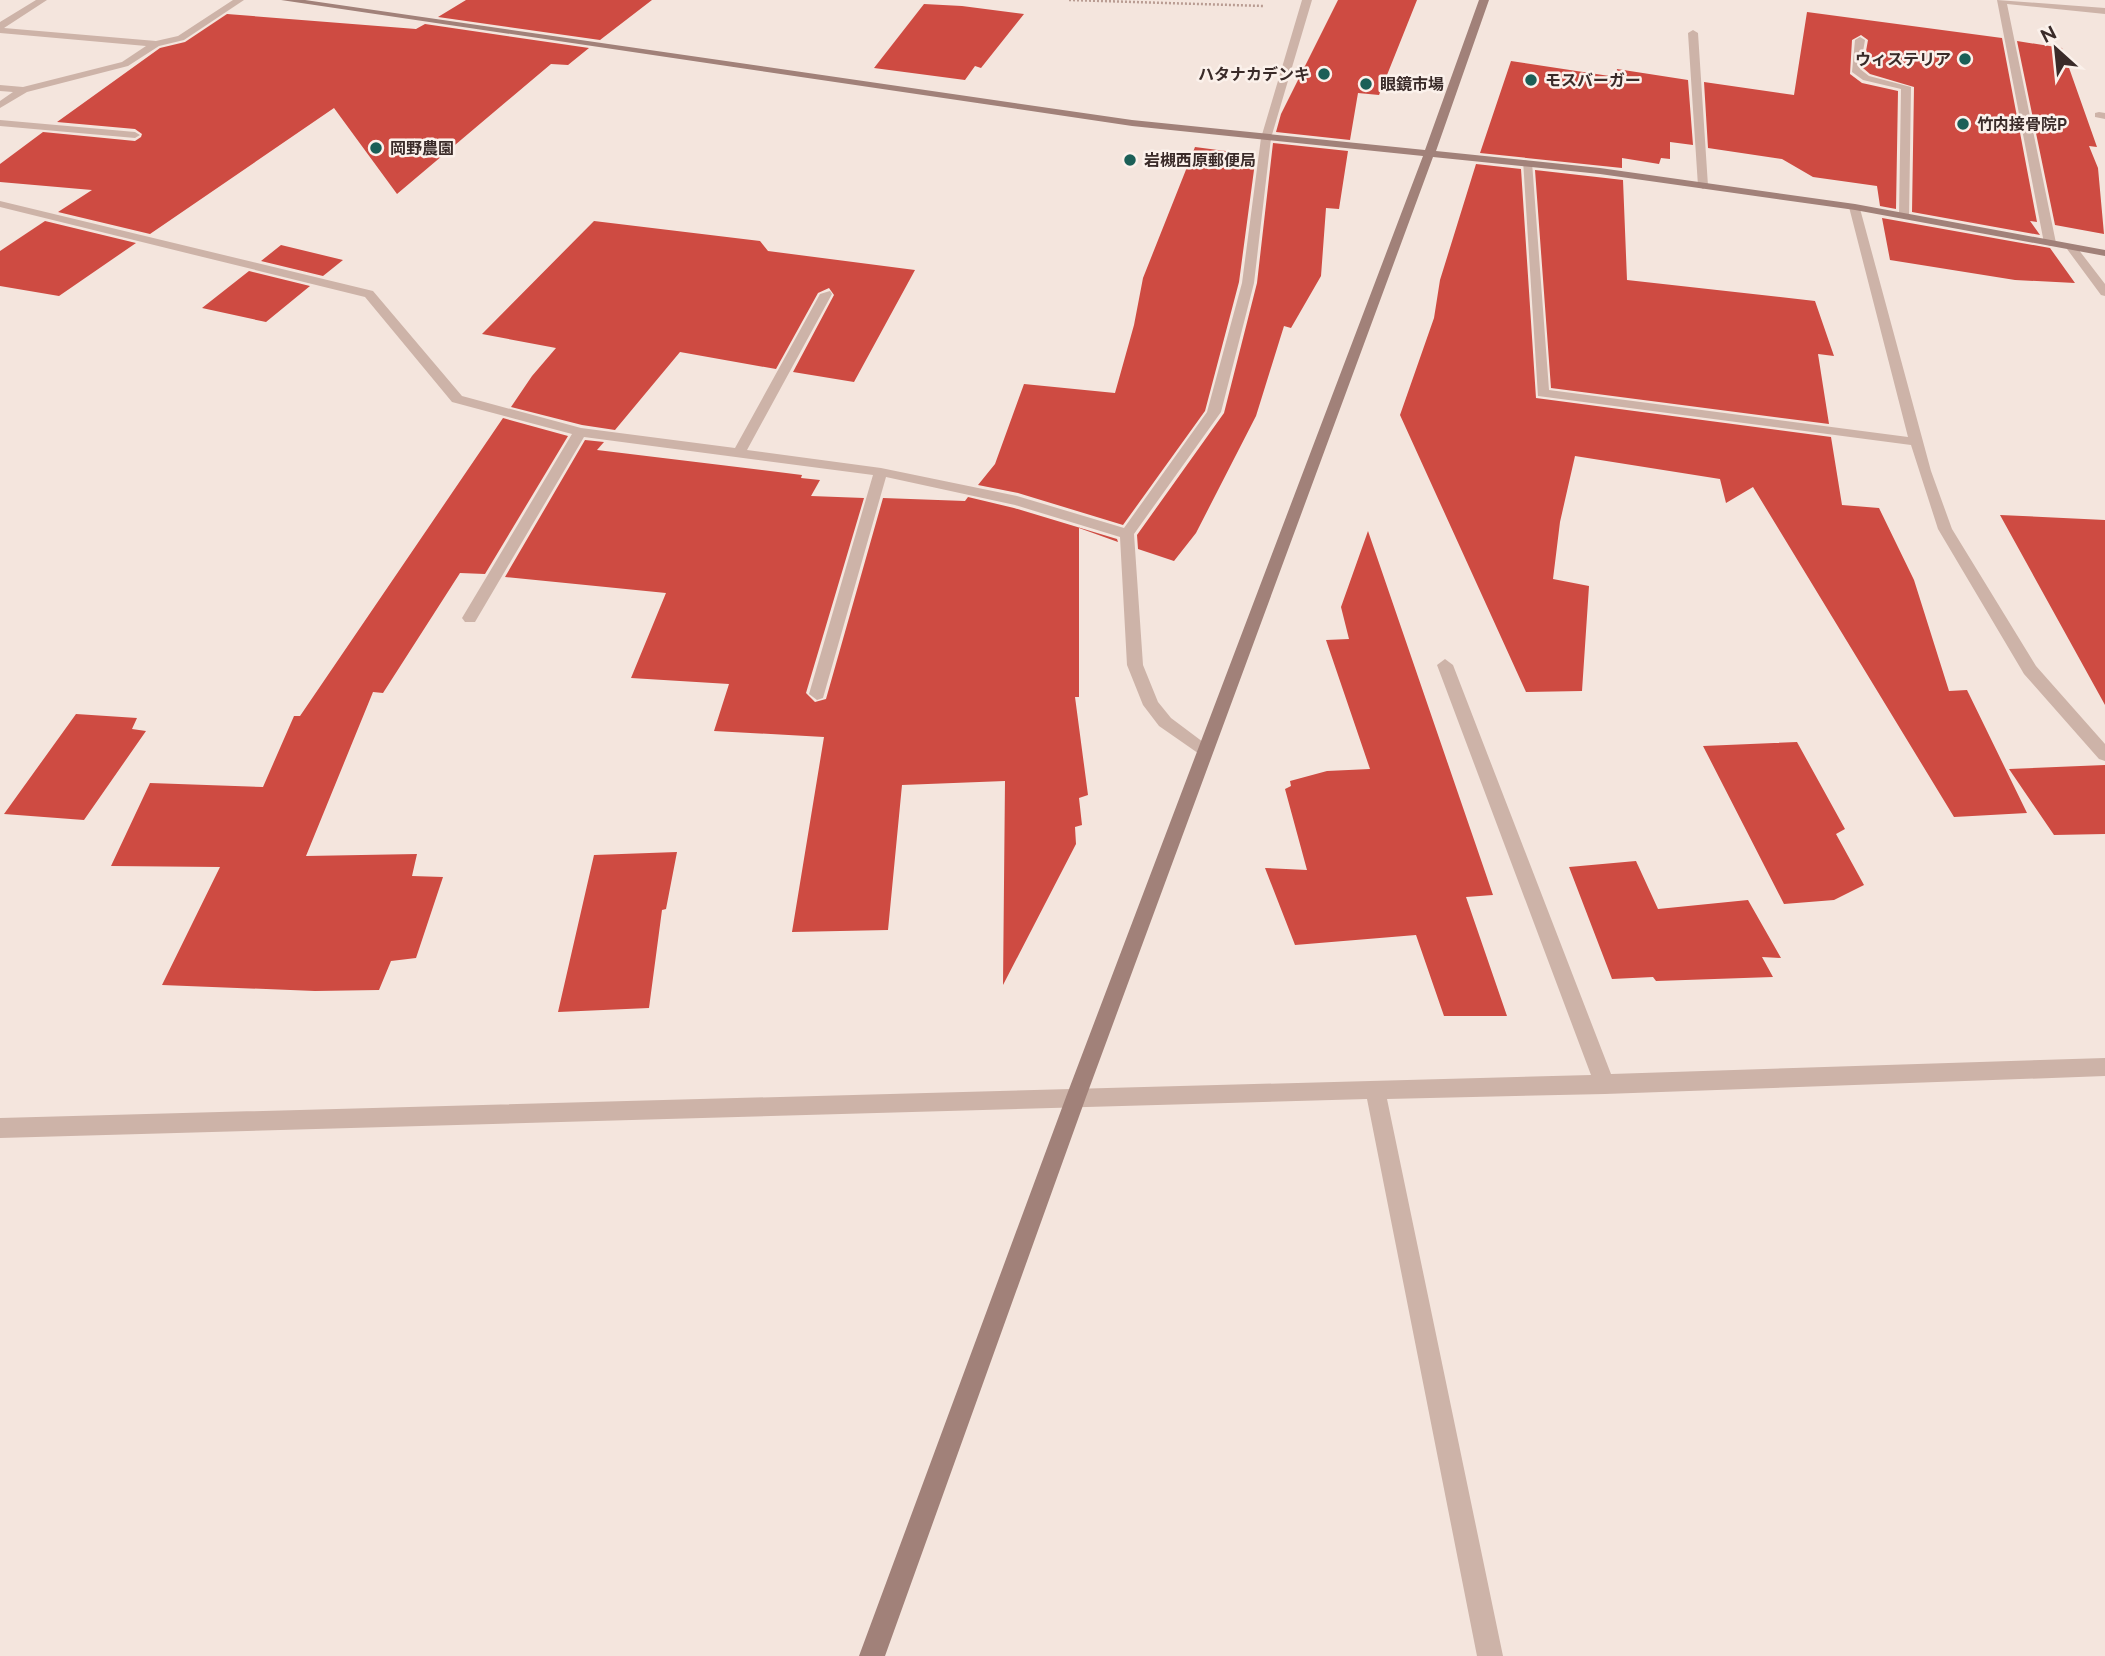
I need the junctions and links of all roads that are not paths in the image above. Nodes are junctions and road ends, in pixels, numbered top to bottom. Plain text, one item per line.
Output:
1 (42, 0) edge
2 (239, 0) edge
3 (286, 0) edge
4 (1483, 0) edge
5 (2002, 0) edge
6 (1306, 4) edge
7 (2105, 11) edge
8 (0, 15) edge
9 (15, 16) junction
10 (0, 28) edge
11 (1693, 33) dead end
12 (1860, 40) dead end
13 (156, 44) junction
14 (0, 88) edge
15 (23, 90) junction
16 (0, 105) edge
17 (0, 123) edge
18 (135, 135) dead end
19 (1266, 138) junction
20 (1430, 152) junction
21 (1527, 162) junction
22 (1703, 186) junction
23 (0, 204) edge
24 (1855, 207) junction
25 (1905, 217) junction
26 (2050, 243) junction
27 (2071, 247) junction
28 (2105, 253) edge
29 (2105, 292) edge
30 (826, 294) dead end
31 (580, 432) junction
32 (1916, 442) junction
33 (738, 453) junction
34 (881, 472) junction
35 (1127, 534) junction
36 (470, 618) dead end
37 (1445, 665) dead end
38 (817, 694) dead end
39 (1205, 752) junction
40 (2105, 755) edge
41 (2105, 1067) edge
42 (1605, 1085) junction
43 (1375, 1089) junction
44 (1076, 1097) junction
45 (0, 1128) edge
46 (872, 1656) edge
47 (1490, 1656) edge

1 - 9 street
2 - 13 street
3 - 19 street
4 - 20 street
5 - 7 street
5 - 26 street
6 - 19 street
8 - 9 street
9 - 10 street
10 - 13 street
11 - 22 street
12 - 25 street
13 - 15 street
14 - 15 street
15 - 16 street
17 - 18 street
19 - 20 street
19 - 35 street
20 - 21 street
20 - 39 street
21 - 22 street
21 - 32 street
22 - 24 street
23 - 31 street
24 - 25 street
24 - 32 street
25 - 26 street
26 - 27 street
27 - 28 street
27 - 29 street
30 - 33 street
31 - 33 street
31 - 36 street
32 - 40 street
33 - 34 street
34 - 35 street
34 - 38 street
35 - 39 street
37 - 42 street
39 - 44 street
41 - 42 street
42 - 43 street
43 - 44 street
43 - 47 street
44 - 45 street
44 - 46 street

